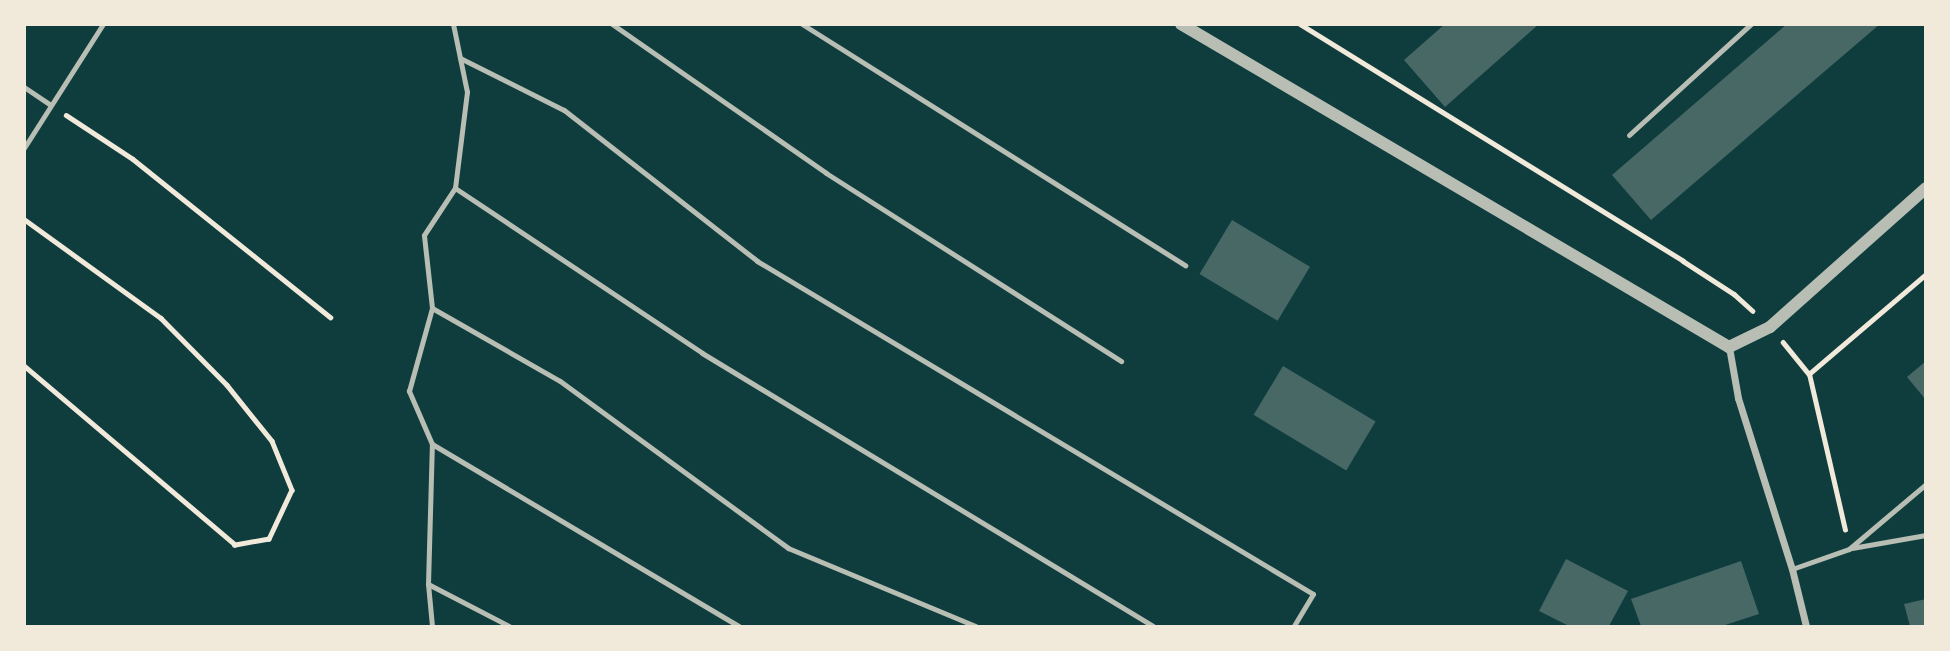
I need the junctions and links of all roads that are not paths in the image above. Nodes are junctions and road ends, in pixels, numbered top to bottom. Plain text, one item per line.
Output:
1 (103, 24) edge
2 (453, 24) edge
3 (612, 24) edge
4 (802, 24) edge
5 (1181, 24) edge
6 (1751, 24) edge
7 (460, 58) junction
8 (24, 87) edge
9 (51, 105) junction
10 (1629, 135) dead end
11 (24, 148) edge
12 (455, 188) junction
13 (1926, 188) edge
14 (1185, 265) dead end
15 (432, 308) junction
16 (1729, 348) junction
17 (1121, 361) dead end
18 (432, 444) junction
19 (1926, 484) edge
20 (1926, 535) edge
21 (1849, 549) junction
22 (1792, 569) junction
23 (428, 584) junction
24 (432, 626) edge
25 (509, 626) edge
26 (739, 626) edge
27 (975, 626) edge
28 (1153, 626) edge
29 (1294, 626) edge
30 (1806, 626) edge

1 - 9 lane
2 - 7 lane
3 - 17 lane
4 - 14 lane
5 - 16 street
6 - 10 lane
7 - 12 lane
7 - 29 lane
8 - 9 lane
9 - 11 lane
12 - 15 lane
12 - 28 lane
13 - 16 street
15 - 18 lane
15 - 27 lane
16 - 22 street
18 - 23 lane
18 - 26 lane
19 - 21 lane
20 - 21 lane
21 - 22 lane
22 - 30 street
23 - 24 lane
23 - 25 lane

